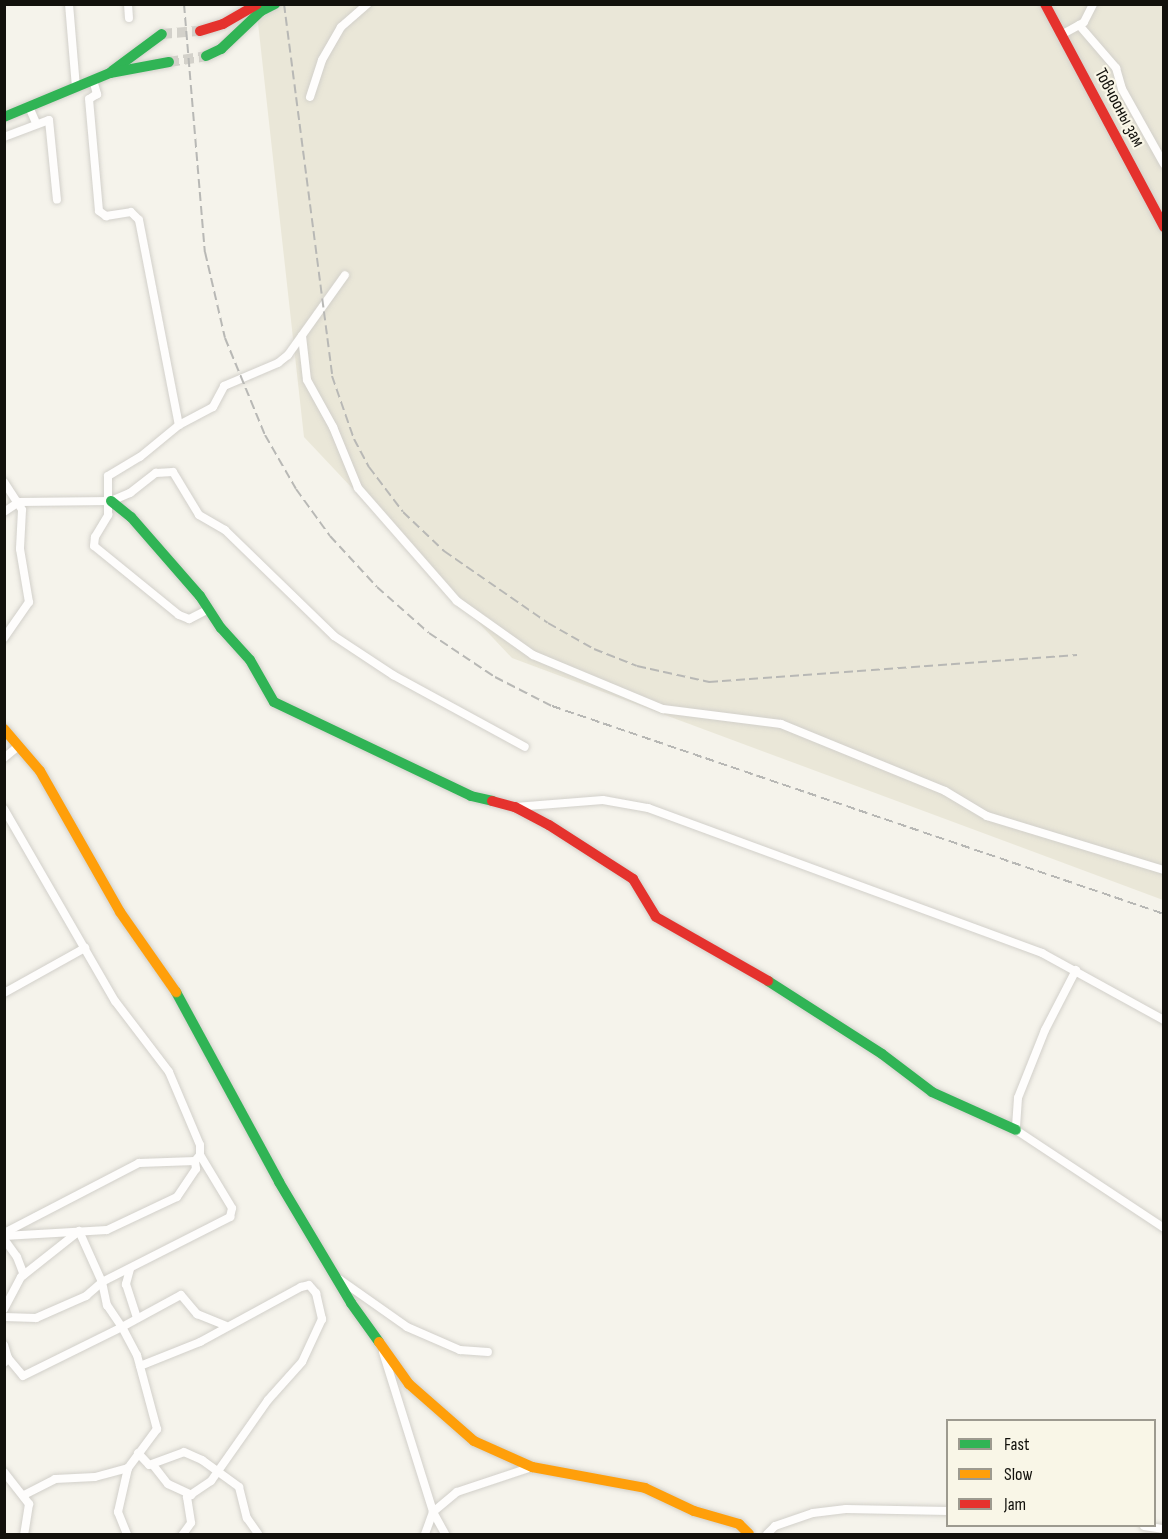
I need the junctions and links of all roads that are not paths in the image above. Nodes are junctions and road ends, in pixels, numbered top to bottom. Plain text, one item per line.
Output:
1 (69, 4) edge
2 (128, 4) edge
3 (257, 4) edge
4 (275, 4) edge
5 (367, 4) edge
6 (1045, 4) edge
7 (1054, 4) edge
8 (1093, 4) edge
9 (129, 18) dead end
10 (1079, 25) junction
11 (200, 31) tunnel mouth
12 (1064, 33) junction
13 (162, 34) tunnel mouth
14 (206, 56) tunnel mouth
15 (170, 62) tunnel mouth
16 (110, 73) junction
17 (93, 80) junction
18 (76, 87) junction
19 (310, 97) dead end
20 (29, 106) junction
21 (4, 117) edge
22 (36, 123) junction
23 (4, 137) edge
24 (1164, 164) edge
25 (57, 200) dead end
26 (1164, 210) edge
27 (1164, 227) edge
28 (345, 275) dead end
29 (303, 336) junction
30 (179, 425) junction
31 (4, 482) edge
32 (111, 501) junction
33 (20, 502) junction
34 (4, 512) edge
35 (207, 609) junction
36 (4, 638) edge
37 (4, 729) edge
38 (17, 747) junction
39 (525, 747) dead end
40 (4, 758) edge
41 (515, 807) junction
42 (4, 809) edge
43 (1164, 870) edge
44 (85, 948) junction
45 (1076, 970) junction
46 (4, 993) edge
47 (1164, 1020) edge
48 (1016, 1130) junction
49 (197, 1158) junction
50 (1164, 1228) edge
51 (79, 1231) junction
52 (4, 1236) edge
53 (131, 1268) junction
54 (24, 1275) junction
55 (335, 1277) junction
56 (102, 1282) junction
57 (4, 1309) edge
58 (4, 1317) edge
59 (137, 1318) junction
60 (226, 1326) junction
61 (122, 1327) junction
62 (4, 1345) edge
63 (382, 1351) junction
64 (488, 1352) dead end
65 (6, 1360) edge
66 (140, 1366) junction
67 (138, 1453) junction
68 (153, 1465) junction
69 (532, 1467) junction
70 (128, 1468) junction
71 (216, 1471) junction
72 (4, 1472) edge
73 (12, 1483) junction
74 (4, 1490) edge
75 (24, 1495) junction
76 (192, 1495) junction
77 (946, 1511) edge
78 (433, 1512) junction
79 (24, 1534) edge
80 (127, 1534) edge
81 (183, 1534) edge
82 (258, 1534) edge
83 (425, 1534) edge
84 (445, 1534) edge
85 (749, 1534) edge
86 (767, 1534) edge

1 - 18 street
2 - 9 street
3 - 11 main road
4 - 14 main road
5 - 19 street
6 - 12 main road, Товчооны зам
7 - 12 main road, Товчооны зам
8 - 10 street
10 - 12 street
10 - 24 street
12 - 26 main road, Товчооны зам
12 - 27 main road, Товчооны зам
13 - 16 main road
15 - 16 main road
16 - 17 main road
17 - 18 main road
17 - 30 street
18 - 20 main road
20 - 21 main road
20 - 22 street
22 - 23 street
22 - 25 street
28 - 29 street
29 - 30 street
29 - 43 street
30 - 32 street
31 - 33 street
32 - 33 street
32 - 35 main road
32 - 35 street
32 - 39 street
33 - 34 street
33 - 36 street
35 - 41 main road
37 - 38 main road
38 - 40 street
38 - 55 main road
41 - 45 street
41 - 48 main road
42 - 44 street
44 - 46 street
44 - 49 street
45 - 47 street
45 - 48 street
48 - 50 street
49 - 51 street
49 - 52 street
49 - 53 street
51 - 52 street
51 - 54 street
51 - 56 street
52 - 54 street
53 - 56 street
53 - 59 street
54 - 57 street
55 - 63 main road
55 - 64 street
56 - 58 street
56 - 61 street
59 - 60 street
59 - 61 street
60 - 66 street
60 - 71 street
61 - 65 street
61 - 66 street
62 - 65 street
63 - 69 main road
63 - 78 street
66 - 67 street
67 - 68 street
67 - 70 street
68 - 71 street
68 - 76 street
69 - 78 street
69 - 85 main road
70 - 75 street
70 - 80 street
71 - 76 street
71 - 82 street
72 - 73 street
73 - 74 street
73 - 75 street
75 - 79 street
76 - 81 street
77 - 86 street
78 - 83 street
78 - 84 street

